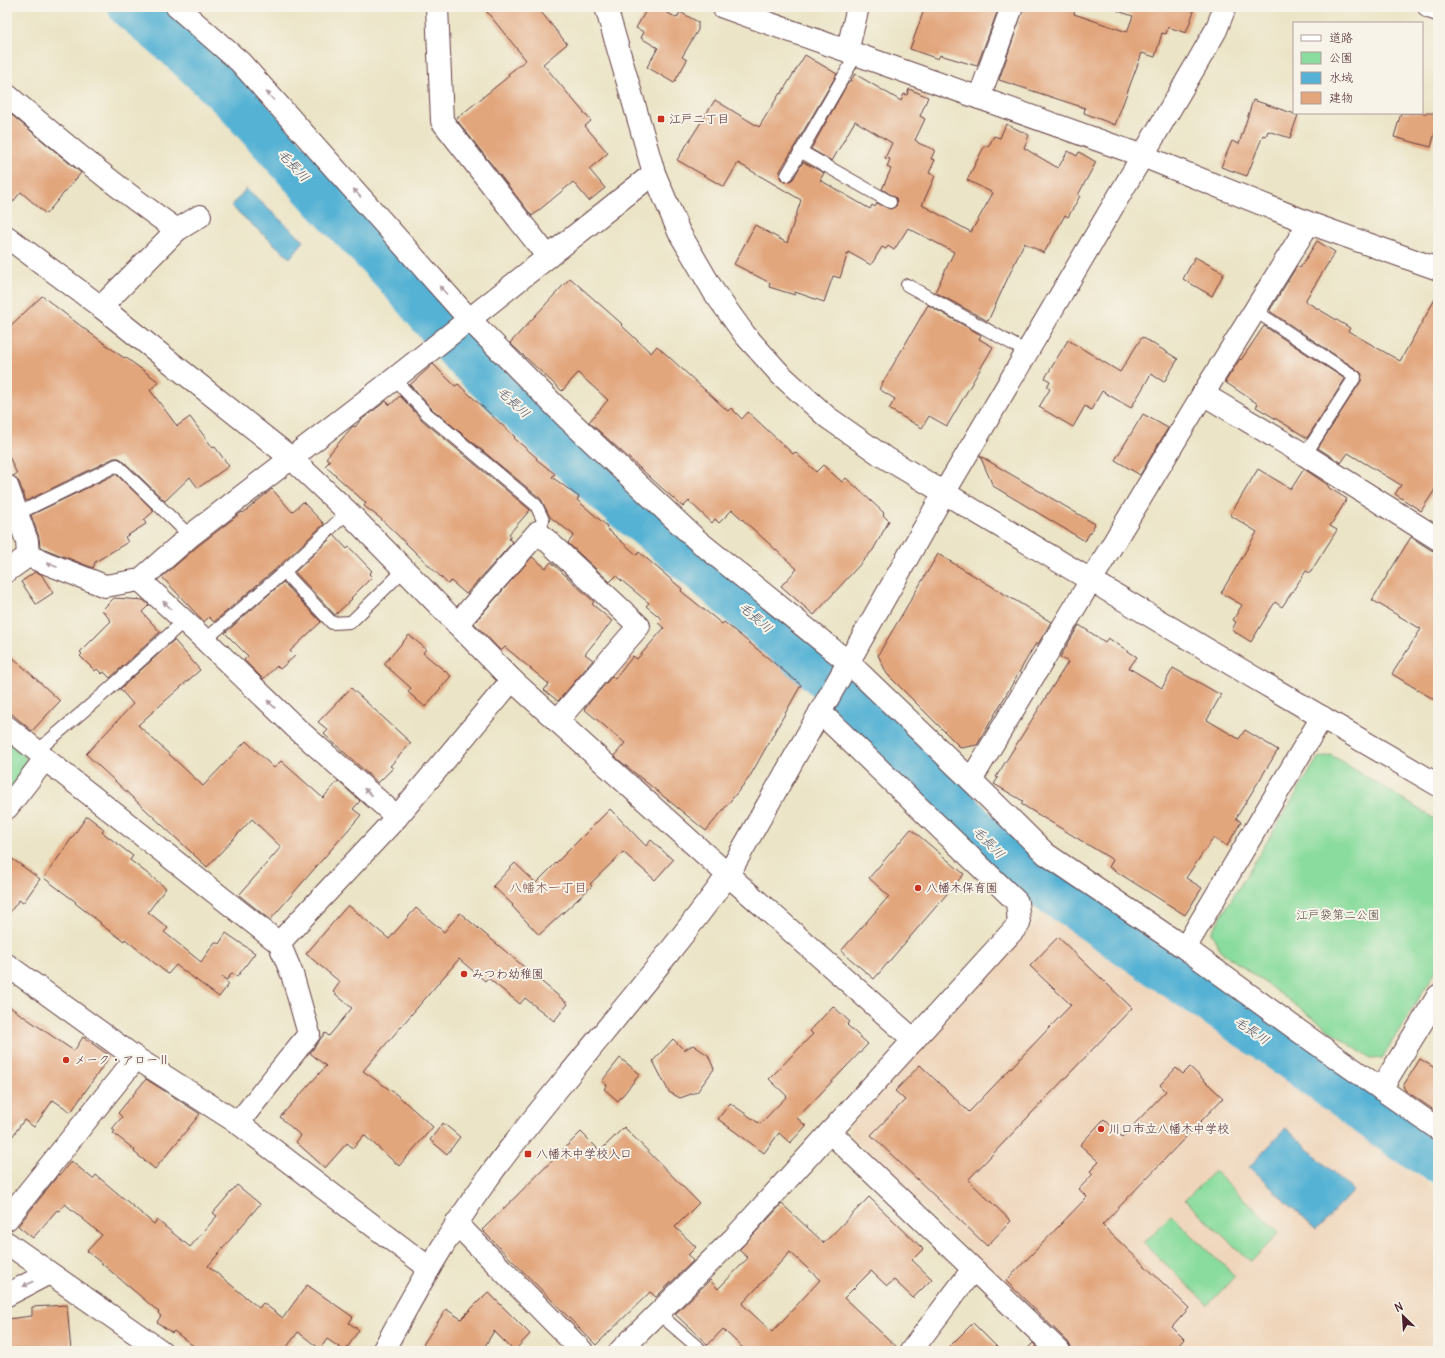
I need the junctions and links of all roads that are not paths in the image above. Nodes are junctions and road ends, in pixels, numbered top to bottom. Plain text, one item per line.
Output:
1 (177, 7) edge
2 (437, 7) edge
3 (606, 7) edge
4 (723, 7) edge
5 (858, 7) edge
6 (1012, 7) edge
7 (1225, 7) edge
8 (1429, 7) edge
9 (1438, 10) edge
10 (852, 53) junction
11 (7, 95) edge
12 (979, 98) junction
13 (800, 151) junction
14 (1143, 156) junction
15 (654, 173) junction
16 (787, 175) dead end
17 (890, 202) dead end
18 (200, 216) dead end
19 (1309, 222) junction
20 (177, 230) junction
21 (7, 237) edge
22 (548, 257) junction
23 (1438, 269) edge
24 (907, 285) dead end
25 (101, 307) junction
26 (1254, 310) junction
27 (469, 319) junction
28 (1027, 352) junction
29 (394, 379) junction
30 (1203, 394) junction
31 (1305, 455) junction
32 (291, 458) junction
33 (7, 486) edge
34 (944, 493) junction
35 (348, 512) junction
36 (17, 514) junction
37 (538, 532) junction
38 (1436, 534) edge
39 (190, 536) junction
40 (28, 556) junction
41 (404, 570) junction
42 (7, 571) edge
43 (284, 572) junction
44 (140, 580) junction
45 (1091, 581) junction
46 (184, 621) junction
47 (457, 624) junction
48 (205, 640) junction
49 (848, 662) junction
50 (512, 680) junction
51 (820, 712) junction
52 (1322, 717) junction
53 (557, 722) junction
54 (7, 727) edge
55 (41, 755) junction
56 (971, 780) junction
57 (1438, 785) edge
58 (7, 808) edge
59 (397, 817) junction
60 (728, 875) junction
61 (279, 943) junction
62 (1185, 948) junction
63 (7, 965) edge
64 (1438, 996) edge
65 (914, 1040) junction
66 (136, 1058) junction
67 (1381, 1089) junction
68 (238, 1123) junction
69 (1438, 1129) edge
70 (830, 1132) junction
71 (7, 1219) edge
72 (456, 1223) junction
73 (7, 1243) edge
74 (429, 1268) junction
75 (973, 1268) junction
76 (49, 1273) junction
77 (7, 1295) edge
78 (658, 1313) junction
79 (161, 1351) edge
80 (382, 1351) edge
81 (582, 1351) edge
82 (620, 1351) edge
83 (702, 1351) edge
84 (911, 1351) edge
85 (1059, 1351) edge

27 -> 1 street
2 - 22 street
3 - 15 street
4 - 10 street
5 - 10 street
6 - 12 street
7 - 14 street
8 - 9 street
10 - 12 street
10 - 13 lane
11 - 20 street
12 - 14 street
13 - 16 lane
13 - 17 lane
14 - 19 street
14 - 28 street
15 - 22 street
15 - 34 street
18 - 20 street
19 - 23 street
19 - 26 street
20 - 25 street
21 - 25 street
22 - 27 street
24 - 28 lane
25 - 32 street
26 - 30 street
26 - 31 lane
27 - 29 street
27 - 49 street
28 - 34 street
29 - 32 street
29 - 37 lane
30 - 31 street
30 - 45 street
31 - 38 street
32 - 35 street
32 - 39 street
33 - 36 street
34 - 45 street
34 - 49 street
35 - 41 street
35 - 43 lane
36 - 39 lane
36 - 40 street
37 - 47 street
37 - 53 street
39 - 44 street
40 - 42 street
44 -> 40 street
41 - 43 lane
41 - 47 street
43 - 48 lane
46 -> 44 street
45 - 52 street
45 - 56 street
46 - 48 street
46 - 55 lane
47 - 50 street
59 -> 48 street
49 - 51 street
49 - 56 street
50 - 53 street
50 - 59 street
51 - 60 street
51 - 65 street
52 - 57 street
52 - 62 street
53 - 60 street
54 - 55 street
55 - 58 street
55 - 61 street
56 - 62 street
59 - 61 street
60 - 65 street
60 - 72 street
61 - 68 street
62 - 67 street
63 - 66 street
64 - 67 street
65 - 70 street
66 - 68 street
66 - 71 street
67 - 69 street
68 - 74 street
70 - 75 street
70 - 78 street
72 - 74 street
72 - 81 street
73 - 76 street
74 - 80 street
75 - 84 street
75 - 85 street
76 -> 77 street
76 - 79 street
78 - 82 street
78 - 83 lane

